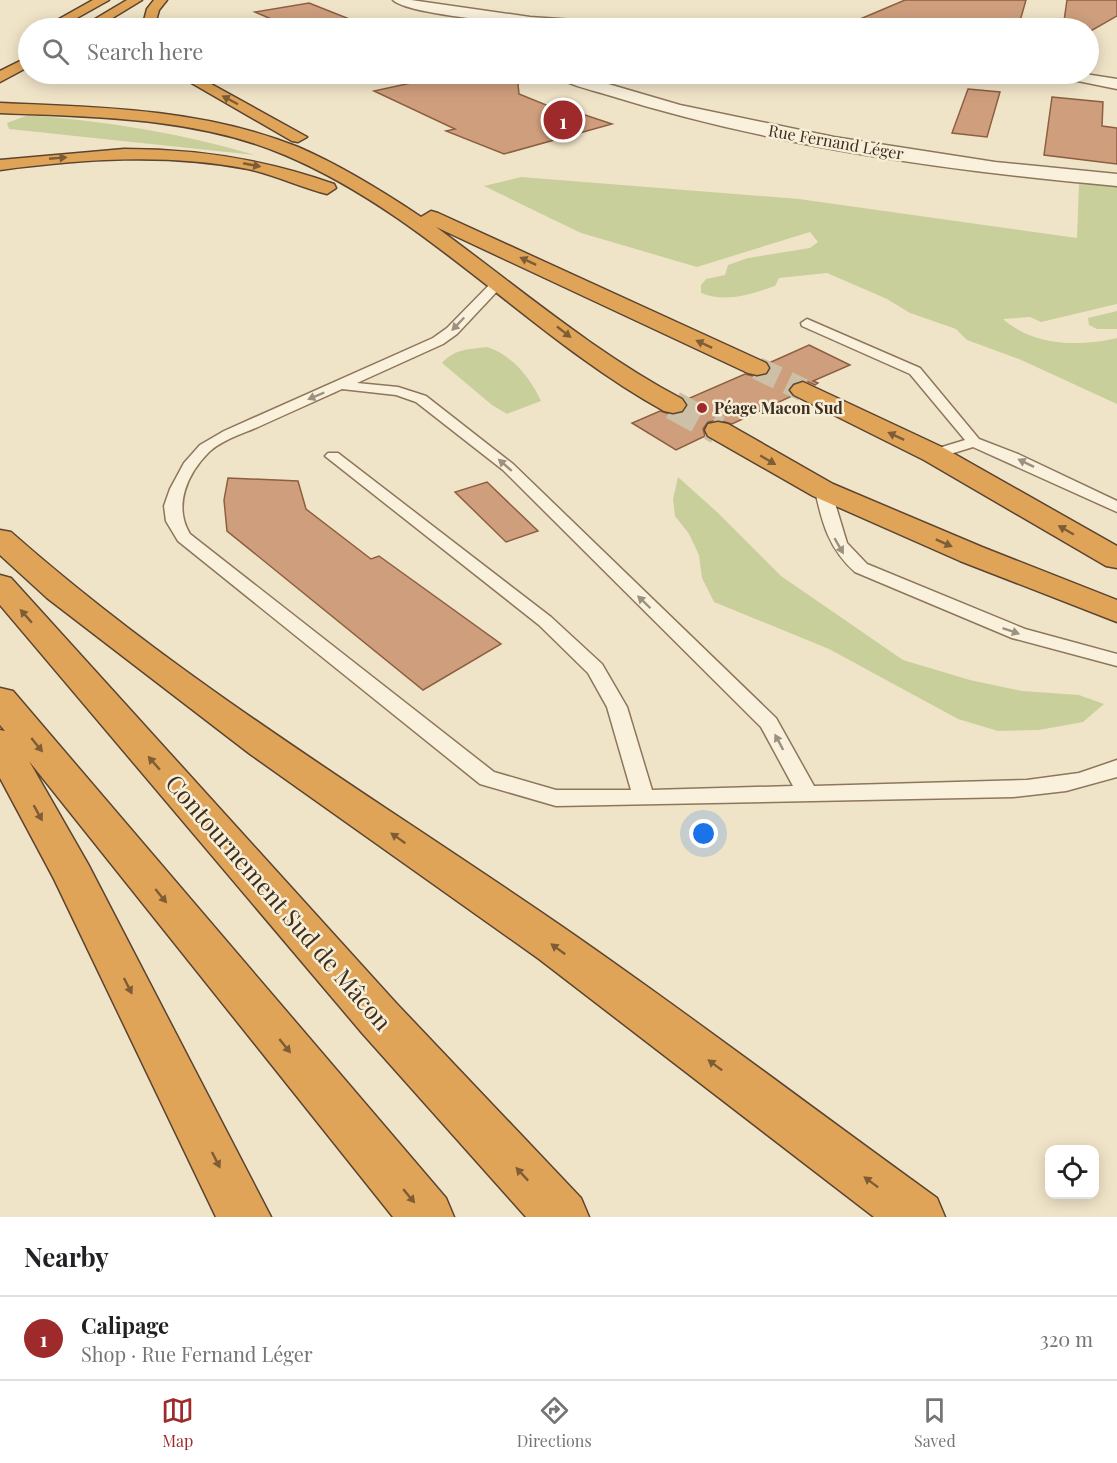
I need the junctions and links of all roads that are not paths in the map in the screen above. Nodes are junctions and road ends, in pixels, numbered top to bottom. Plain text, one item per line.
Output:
1 (103, 0) edge
2 (136, 0) edge
3 (161, 0) edge
4 (399, 0) edge
5 (69, 18) edge
6 (103, 18) edge
7 (151, 18) edge
8 (507, 18) edge
9 (18, 67) edge
10 (0, 77) edge
11 (1099, 81) edge
12 (201, 84) edge
13 (594, 84) edge
14 (1117, 84) edge
15 (0, 108) edge
16 (0, 165) edge
17 (1117, 180) edge
18 (439, 229) junction
19 (499, 282) junction
20 (807, 323) dead end
21 (758, 369) tunnel mouth
22 (340, 385) junction
23 (803, 390) tunnel mouth
24 (674, 405) tunnel mouth
25 (717, 430) tunnel mouth
26 (974, 442) junction
27 (934, 454) junction
28 (333, 456) dead end
29 (823, 490) junction
30 (1117, 507) edge
31 (0, 539) edge
32 (1117, 559) edge
33 (0, 585) edge
34 (1117, 612) edge
35 (1117, 660) edge
36 (0, 700) edge
37 (0, 743) edge
38 (1117, 768) edge
39 (807, 793) junction
40 (644, 798) junction
41 (244, 1217) edge
42 (426, 1217) edge
43 (562, 1217) edge
44 (918, 1217) edge

1 - 5 highway
2 - 6 highway
3 - 7 highway
4 - 8 street
9 - 10 highway
11 - 14 street
18 -> 12 highway
13 - 17 street, Rue Fernand Léger
15 - 18 highway
16 -> 18 highway
18 - 19 highway
21 -> 18 highway
19 -> 22 lane
19 -> 24 highway
20 - 26 lane
39 -> 22 lane
22 -> 40 lane
27 -> 23 highway
25 -> 29 highway
26 - 27 lane
30 -> 26 lane
32 -> 27 highway
28 - 40 lane
29 -> 34 highway
29 -> 35 lane
44 -> 31 highway
43 -> 33 highway, Contournement Sud de Mâcon
36 -> 42 highway
37 -> 41 highway
38 - 39 lane
39 - 40 lane

